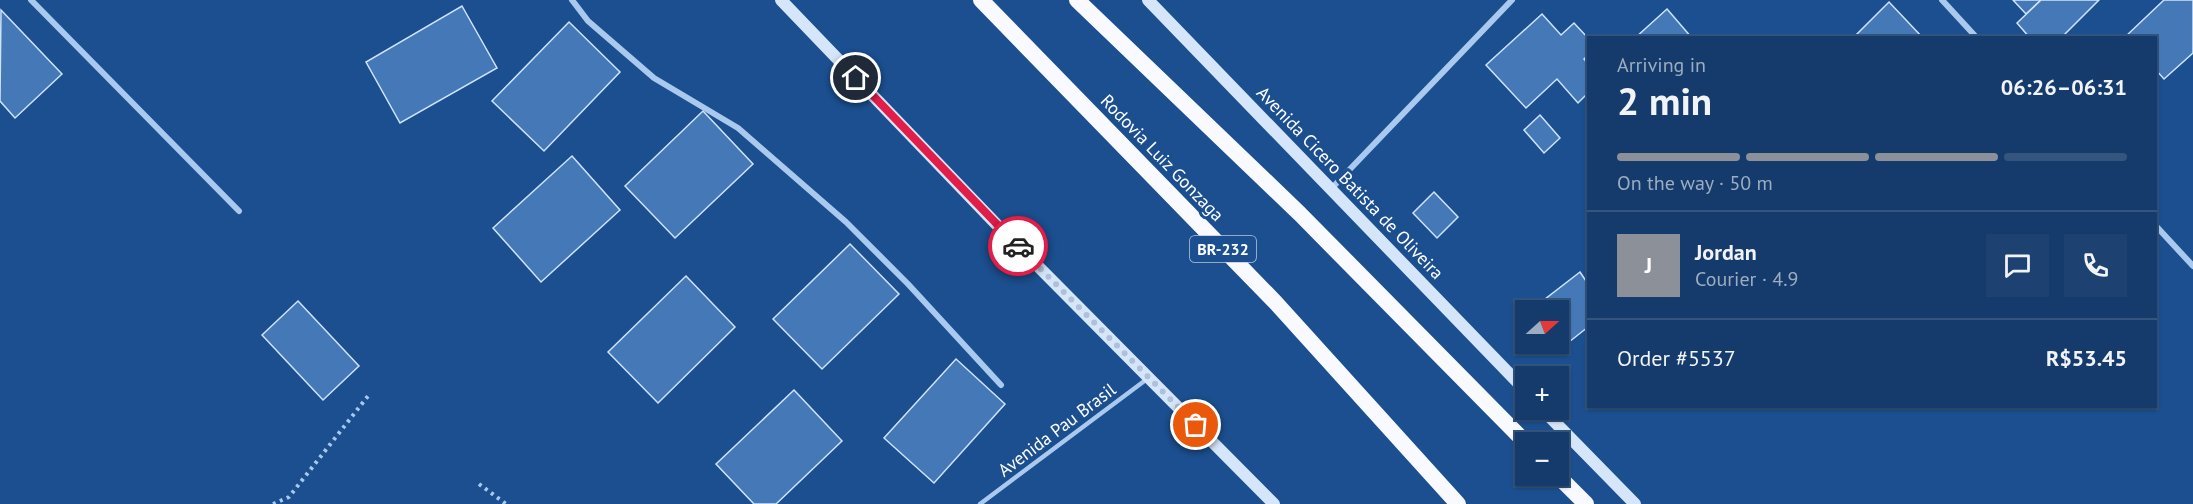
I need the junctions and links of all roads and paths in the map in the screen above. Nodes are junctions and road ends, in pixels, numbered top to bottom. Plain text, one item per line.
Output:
1 (31, 0) edge
2 (572, 0) edge
3 (781, 0) edge
4 (981, 0) edge
5 (1077, 0) edge
6 (1148, 0) edge
7 (1512, 0) edge
8 (1942, 0) edge
9 (1975, 36) edge
10 (1331, 189) junction
11 (239, 212) dead end
12 (2157, 227) edge
13 (2193, 266) edge
14 (1149, 378) junction
15 (1515, 380) edge
16 (1001, 385) dead end
17 (368, 396) dead end
18 (1553, 420) edge
19 (1515, 432) edge
20 (479, 484) dead end
21 (1568, 486) edge
22 (273, 504) edge
23 (506, 504) edge
24 (980, 504) edge
25 (1274, 504) edge
26 (1458, 504) edge
27 (1586, 504) edge
28 (1635, 504) edge

1 - 11 street
2 - 16 street
3 - 14 main road
4 - 26 highway, Rodovia Luiz Gonzaga / BR-232
5 - 19 highway
6 - 10 main road, Avenida Cicero Batista de Oliveira
7 - 10 street
8 - 9 street
10 - 15 main road, Avenida Cicero Batista de Oliveira
12 - 13 street
14 - 24 lane, Avenida Pau Brasil
14 - 25 main road
17 - 22 path
18 - 28 main road
20 - 23 path
21 - 27 highway

